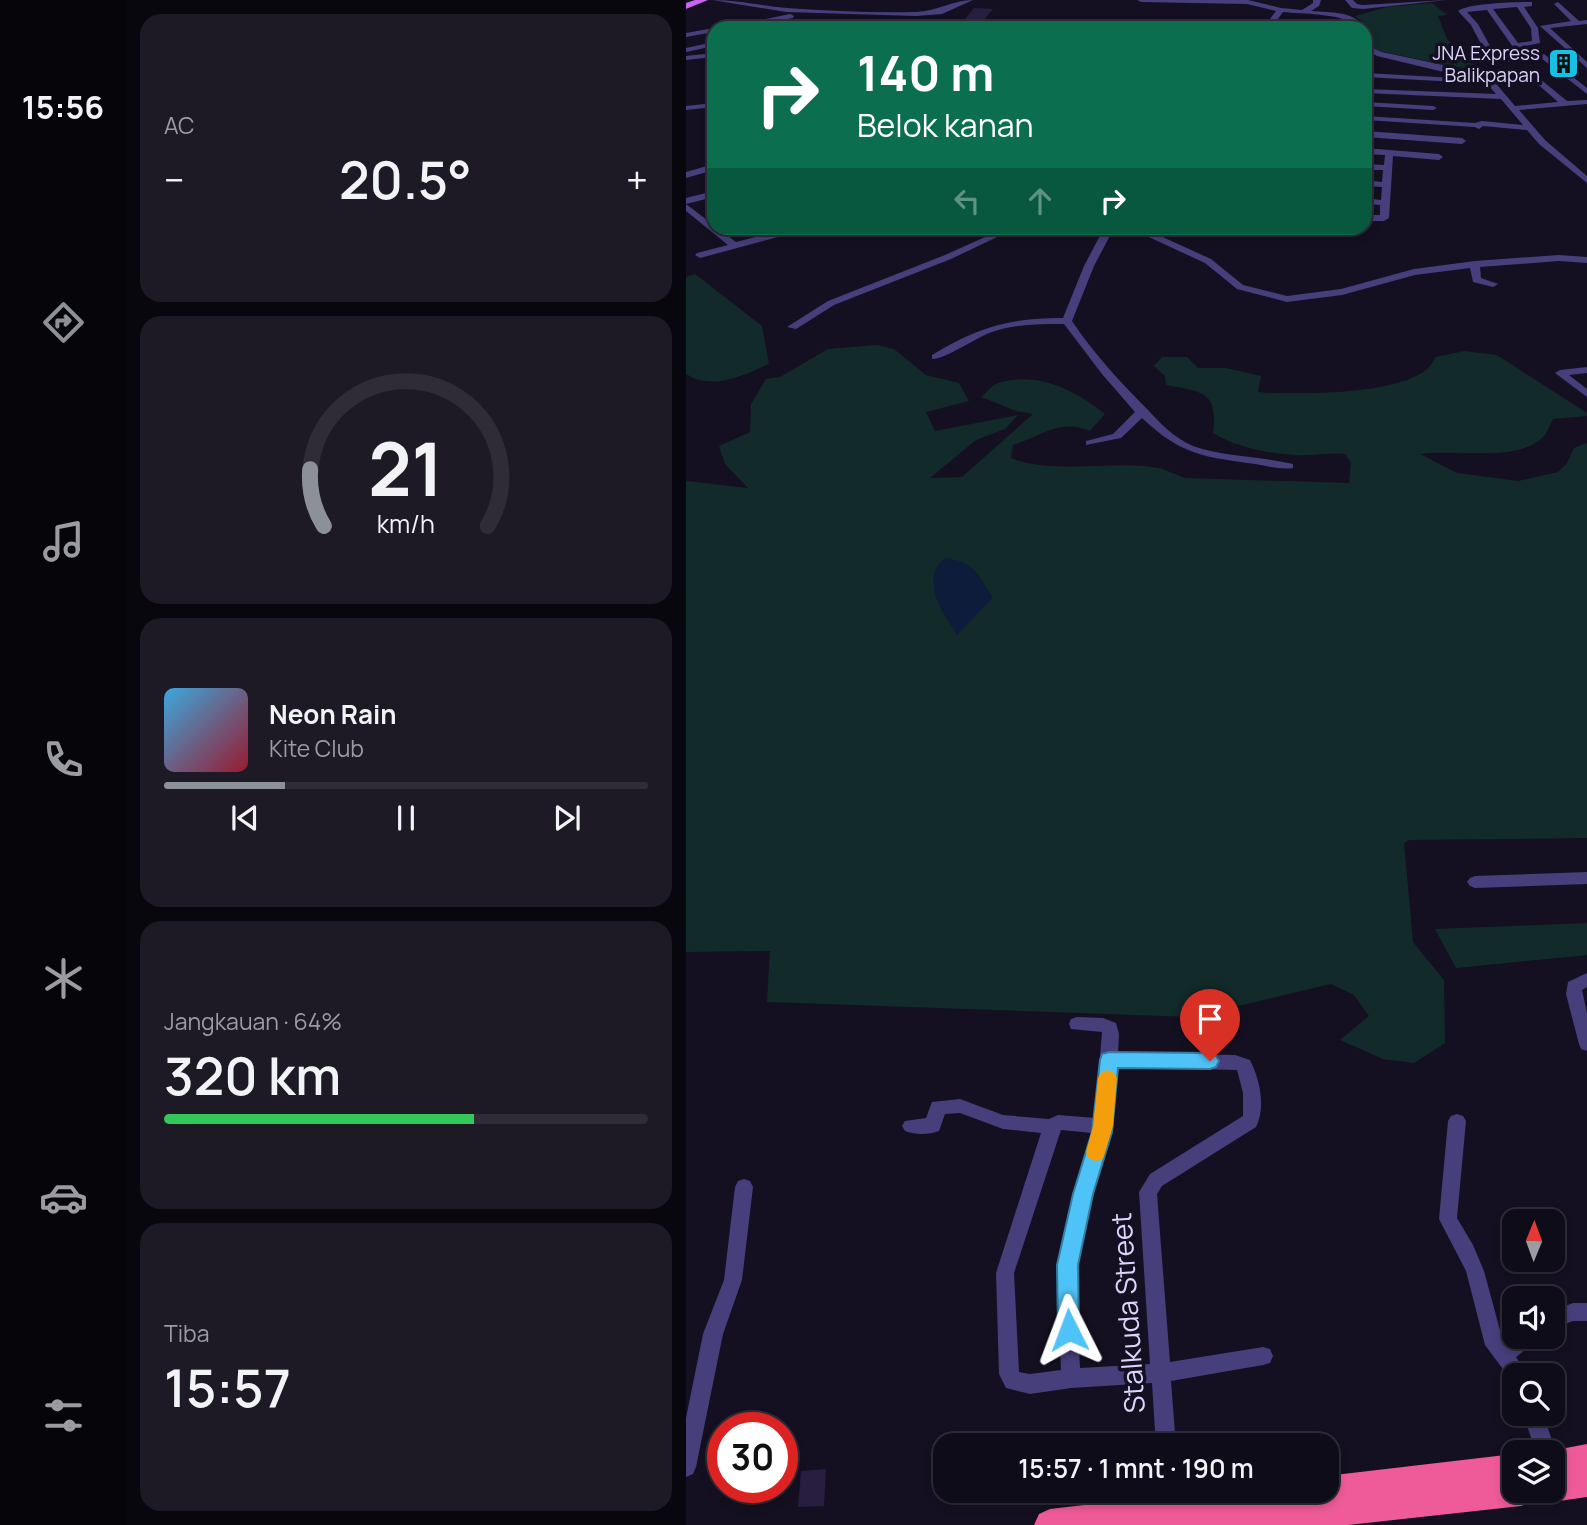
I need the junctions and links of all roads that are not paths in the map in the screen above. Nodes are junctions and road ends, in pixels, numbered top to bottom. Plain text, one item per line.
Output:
1 (693, 0) edge
2 (704, 0) edge
3 (716, 0) edge
4 (969, 0) edge
5 (1141, 0) edge
6 (1269, 0) edge
7 (1317, 0) edge
8 (1195, 1) edge
9 (1444, 1) edge
10 (1399, 2) edge
11 (1491, 2) edge
12 (1531, 2) edge
13 (1352, 3) edge
14 (686, 4) edge
15 (1558, 4) dead end
16 (1261, 5) junction
17 (1519, 5) junction
18 (1281, 10) junction
19 (788, 13) junction
20 (1302, 13) junction
21 (1529, 19) junction
22 (754, 21) edge
23 (797, 21) edge
24 (1272, 21) edge
25 (1357, 21) edge
26 (1575, 22) junction
27 (1587, 22) edge
28 (707, 31) edge
29 (1587, 32) edge
30 (686, 35) edge
31 (1544, 38) dead end
32 (707, 46) edge
33 (1515, 46) junction
34 (686, 50) edge
35 (1372, 51) edge
36 (1570, 51) junction
37 (707, 56) edge
38 (1544, 56) dead end
39 (686, 58) edge
40 (1587, 66) edge
41 (1528, 71) dead end
42 (1372, 75) edge
43 (1490, 82) junction
44 (1372, 90) edge
45 (1587, 92) edge
46 (1449, 95) junction
47 (1506, 97) junction
48 (1587, 103) edge
49 (1372, 104) edge
50 (1565, 104) junction
51 (707, 105) edge
52 (1450, 106) dead end
53 (686, 108) edge
54 (1433, 108) dead end
55 (1515, 108) junction
56 (1372, 119) edge
57 (1529, 128) junction
58 (1372, 135) edge
59 (1462, 141) dead end
60 (1372, 152) edge
61 (1389, 153) junction
62 (1439, 157) dead end
63 (1372, 167) edge
64 (1386, 168) junction
65 (707, 169) edge
66 (686, 175) edge
67 (1587, 180) edge
68 (1372, 184) edge
69 (1385, 185) junction
70 (707, 196) edge
71 (686, 201) edge
72 (1372, 201) edge
73 (1384, 202) junction
74 (686, 207) edge
75 (1372, 218) edge
76 (707, 224) edge
77 (721, 235) edge
78 (777, 235) edge
79 (996, 235) edge
80 (1105, 235) edge
81 (1153, 235) edge
82 (734, 245) junction
83 (700, 255) dead end
84 (1587, 260) edge
85 (1475, 264) junction
86 (1493, 284) dead end
87 (1067, 321) junction
88 (792, 327) dead end
89 (936, 357) dead end
90 (1587, 370) edge
91 (1587, 394) edge
92 (1143, 411) junction
93 (1090, 443) dead end
94 (1289, 466) dead end
95 (1587, 878) edge
96 (1475, 883) dead end
97 (1587, 979) edge
98 (1077, 1024) dead end
99 (1587, 1044) edge
100 (1109, 1060) junction
101 (1457, 1121) dead end
102 (911, 1126) dead end
103 (1103, 1126) junction
104 (1052, 1127) junction
105 (744, 1187) dead end
106 (1587, 1312) edge
107 (1565, 1315) edge
108 (1511, 1349) edge
109 (1504, 1355) junction
110 (1263, 1356) dead end
111 (1509, 1363) edge
112 (1159, 1373) junction
113 (1071, 1378) junction
114 (1165, 1433) edge
115 (1587, 1459) edge
116 (1565, 1463) edge
117 (686, 1467) edge
118 (1502, 1470) edge
119 (1587, 1482) edge
120 (1339, 1485) edge
121 (1565, 1485) edge
122 (1502, 1493) edge
123 (1161, 1503) edge
124 (1050, 1525) edge
125 (1203, 1525) edge

1 - 14 main road
2 - 14 main road
3 - 19 street
4 - 19 street
5 - 8 street
6 - 16 street
7 - 20 street
8 - 16 street
9 - 10 street
10 - 13 street
11 - 17 street
11 - 33 street
11 - 33 street
12 - 17 street
12 - 21 street
15 - 26 street
16 - 18 street
17 - 21 street
18 - 20 street
18 - 24 street
19 - 22 street
19 - 23 street
20 - 25 street
21 - 33 street
26 - 27 street
26 - 29 street
26 - 36 street
28 - 30 street
31 - 36 street
32 - 34 street
35 - 43 street
36 - 40 street
37 - 39 street
38 - 45 street
41 - 50 street
42 - 43 street
43 - 47 street
44 - 46 street
46 - 47 street
46 - 52 street
47 - 55 street
48 - 50 street
49 - 54 street
50 - 55 street
51 - 53 street
55 - 57 street
56 - 57 street
57 - 67 street
58 - 59 street
60 - 61 street
61 - 62 street
61 - 64 street
63 - 64 street
64 - 69 street
65 - 66 street
68 - 69 street
69 - 73 street
70 - 71 street
72 - 73 street
73 - 75 street
74 - 76 street
77 - 82 street
78 - 82 street
79 - 88 street
80 - 87 street
81 - 85 street
82 - 83 street
84 - 85 street
85 - 86 street
87 - 89 street
87 - 92 street
90 - 91 street
92 - 93 street
92 - 94 street
95 - 96 street
97 - 99 street
98 - 100 street
100 - 103 street
100 - 112 street, Stalkuda Street
101 - 109 street
102 - 104 street
103 - 104 street
103 - 113 street
104 - 113 street
105 - 117 street
106 - 107 street
108 - 109 street
109 - 111 street
110 - 112 street
112 - 113 street
112 - 114 street, Stalkuda Street
115 - 116 highway
118 - 120 highway
119 - 121 highway
122 - 125 highway
123 - 124 highway

